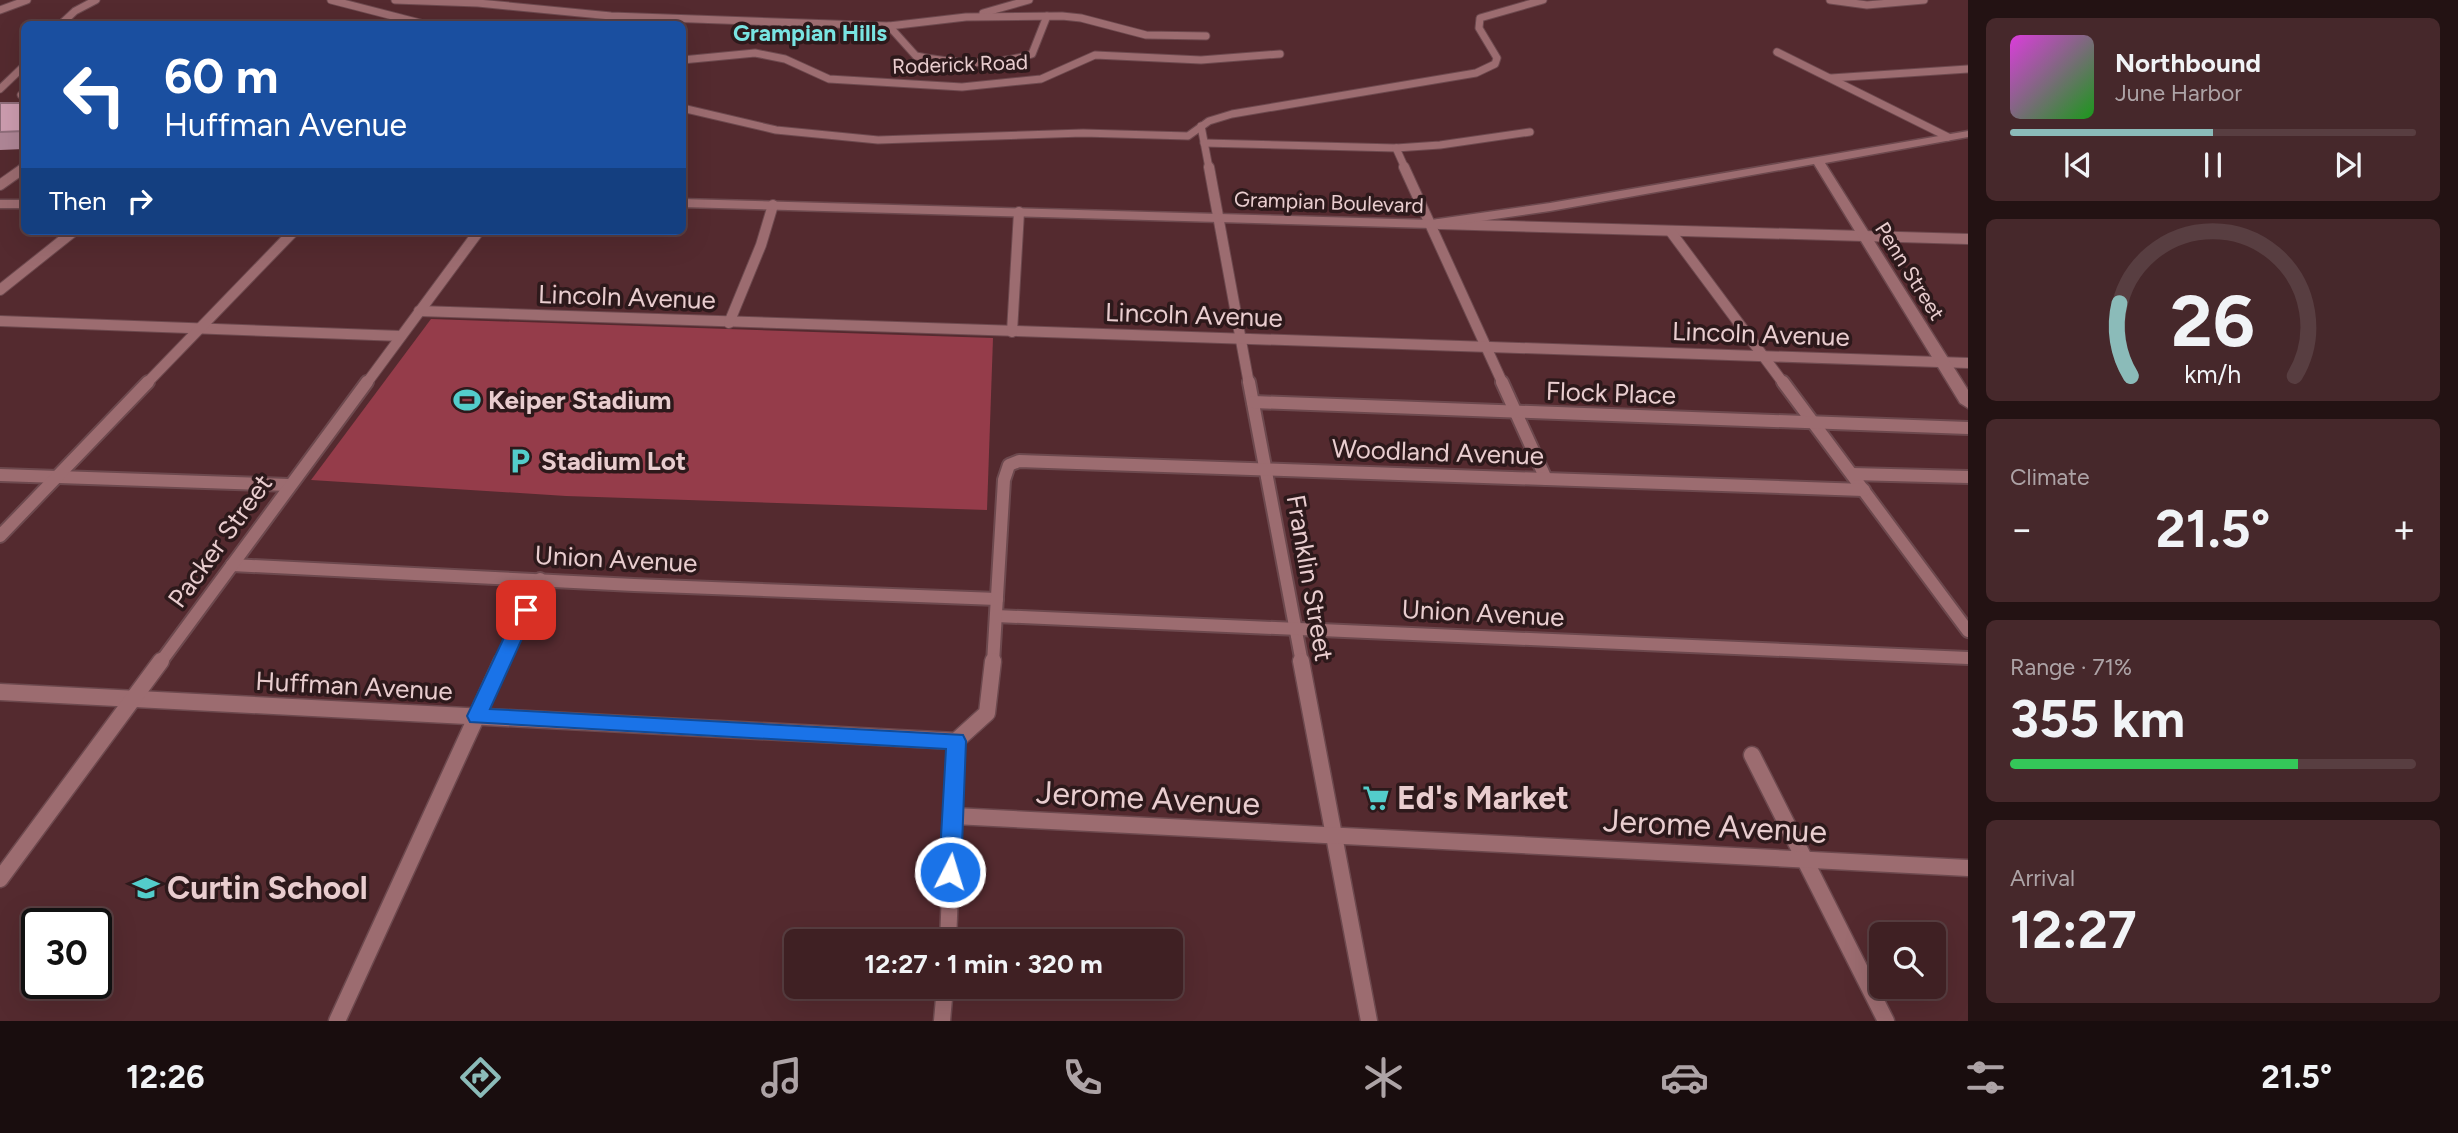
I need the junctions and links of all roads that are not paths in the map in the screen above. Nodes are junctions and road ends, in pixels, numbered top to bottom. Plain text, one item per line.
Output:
1 (27, 0) edge
2 (96, 0) edge
3 (331, 0) edge
4 (395, 0) edge
5 (1029, 0) edge
6 (1543, 0) edge
7 (1829, 0) edge
8 (1924, 0) edge
9 (0, 10) edge
10 (1048, 16) junction
11 (966, 17) junction
12 (64, 21) edge
13 (412, 21) edge
14 (889, 26) junction
15 (1206, 36) dead end
16 (1777, 52) dead end
17 (1280, 54) dead end
18 (686, 60) edge
19 (21, 69) edge
20 (1968, 69) edge
21 (1831, 78) junction
22 (0, 89) edge
23 (686, 109) edge
24 (1201, 126) junction
25 (1530, 132) dead end
26 (1968, 134) edge
27 (1948, 138) junction
28 (1204, 143) junction
29 (1396, 148) junction
30 (1817, 160) junction
31 (21, 170) edge
32 (0, 185) edge
33 (686, 203) edge
34 (0, 204) edge
35 (21, 204) edge
36 (773, 205) junction
37 (1019, 212) junction
38 (1220, 218) junction
39 (1431, 224) junction
40 (1671, 232) junction
41 (69, 235) edge
42 (290, 235) edge
43 (476, 235) edge
44 (1863, 236) junction
45 (1968, 239) edge
46 (0, 290) edge
47 (419, 311) junction
48 (0, 321) edge
49 (729, 323) junction
50 (201, 329) junction
51 (1012, 332) junction
52 (401, 336) junction
53 (1242, 340) junction
54 (1487, 348) junction
55 (1765, 357) junction
56 (1943, 362) junction
57 (1968, 363) edge
58 (1253, 402) junction
59 (1968, 403) edge
60 (1516, 412) junction
61 (1812, 422) junction
62 (1968, 428) edge
63 (1265, 468) junction
64 (1852, 474) junction
65 (0, 475) edge
66 (57, 477) junction
67 (1968, 477) edge
68 (1545, 479) junction
69 (289, 485) junction
70 (1864, 490) junction
71 (0, 536) edge
72 (232, 565) junction
73 (540, 579) junction
74 (998, 598) junction
75 (996, 616) junction
76 (1294, 628) junction
77 (1968, 631) edge
78 (1968, 658) edge
79 (0, 692) edge
80 (135, 698) junction
81 (477, 716) junction
82 (956, 741) junction
83 (1752, 755) dead end
84 (954, 816) junction
85 (1333, 835) junction
86 (1806, 860) junction
87 (1968, 869) edge
88 (0, 879) edge
89 (948, 929) edge
90 (944, 999) edge
91 (337, 1021) edge
92 (942, 1021) edge
93 (1369, 1021) edge
94 (1886, 1021) edge

1 - 9 street
2 - 12 street
3 - 13 street
4 - 14 street
5 - 11 street
6 - 24 street
7 - 8 street
10 - 11 street
10 - 14 street
10 - 15 street
11 - 14 street
16 - 21 street
17 - 18 street, Roderick Road
19 - 22 street
20 - 21 street
21 - 27 street
23 - 24 street
24 - 28 street, Franklin Street
25 - 29 street
26 - 27 street, Grampian Boulevard
27 - 30 street, Grampian Boulevard
28 - 29 street
28 - 38 street, Franklin Street
29 - 39 street
30 - 39 street, Grampian Boulevard
30 - 44 street, Penn Street
31 - 32 street
33 - 36 street, Grampian Boulevard
34 - 35 street
36 - 37 street, Grampian Boulevard
36 - 49 street
37 - 38 street, Grampian Boulevard
37 - 51 street
38 - 39 street, Grampian Boulevard
38 - 53 street, Franklin Street
39 - 40 street
39 - 54 street
40 - 44 street
40 - 55 street
41 - 46 street
42 - 50 street
43 - 47 street, Packer Street
44 - 45 street
44 - 56 street, Penn Street
47 - 49 street, Lincoln Avenue
47 - 52 street, Packer Street
48 - 50 street
49 - 51 street, Lincoln Avenue
50 - 52 street
50 - 66 street
51 - 53 street, Lincoln Avenue
52 - 69 street, Packer Street
53 - 54 street, Lincoln Avenue
53 - 58 street, Franklin Street
54 - 55 street, Lincoln Avenue
54 - 60 street
55 - 56 street, Lincoln Avenue
55 - 61 street
56 - 57 street, Lincoln Avenue
56 - 59 street, Penn Street
58 - 60 street, Flock Place
58 - 63 street, Franklin Street
60 - 61 street, Flock Place
60 - 68 street
61 - 62 street, Flock Place
61 - 64 street
63 - 68 street, Woodland Avenue
63 - 74 street, Woodland Avenue
63 - 76 street, Franklin Street
64 - 67 street
64 - 70 street
65 - 66 street
66 - 69 street
66 - 71 street
68 - 70 street, Woodland Avenue
69 - 72 street, Packer Street
70 - 77 street
72 - 73 street, Union Avenue
72 - 80 street, Packer Street
73 - 74 street, Union Avenue
73 - 81 street
74 - 75 street
75 - 76 street, Union Avenue
75 - 82 street
76 - 78 street, Union Avenue
76 - 85 street, Franklin Street
79 - 80 street, Huffman Avenue
80 - 81 street, Huffman Avenue
80 - 88 street, Packer Street
81 - 82 street, Huffman Avenue
81 - 91 street
82 - 84 street
83 - 86 street
84 - 85 street, Jerome Avenue
84 - 89 street
85 - 86 street, Jerome Avenue
85 - 93 street, Franklin Street
86 - 87 street, Jerome Avenue
86 - 94 street
90 - 92 street

